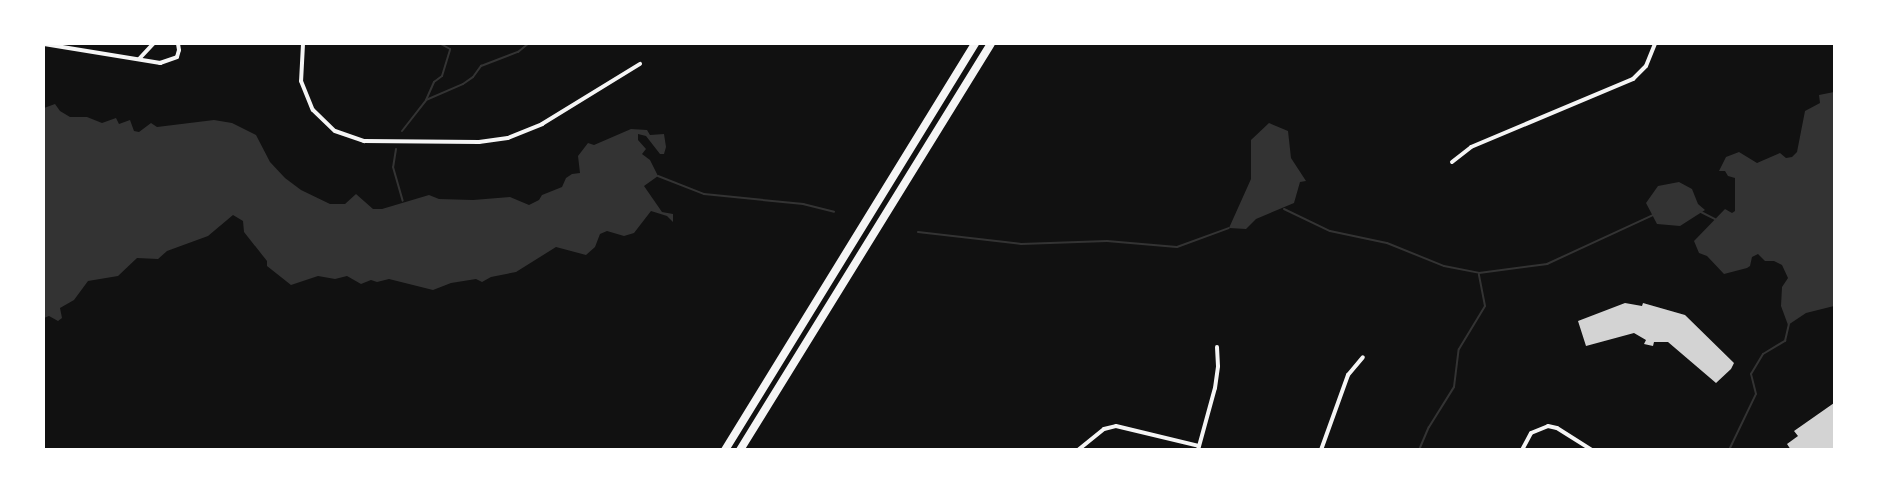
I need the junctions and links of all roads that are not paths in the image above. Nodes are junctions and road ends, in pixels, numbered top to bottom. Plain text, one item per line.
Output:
1 (44, 44) edge
2 (153, 44) edge
3 (178, 44) edge
4 (303, 44) edge
5 (975, 44) edge
6 (992, 44) edge
7 (1655, 44) edge
8 (139, 59) junction
9 (640, 64) dead end
10 (1452, 162) dead end
11 (1217, 347) dead end
12 (1363, 357) dead end
13 (1199, 448) edge
14 (725, 450) edge
15 (740, 450) edge
16 (1078, 450) edge
17 (1321, 450) edge
18 (1522, 450) edge
19 (1592, 450) edge

1 - 8 street
2 - 8 street
3 - 8 street
4 - 9 street
5 - 14 highway
6 - 15 highway
7 - 10 street
11 - 13 street
12 - 17 street
13 - 16 street
18 - 19 street

